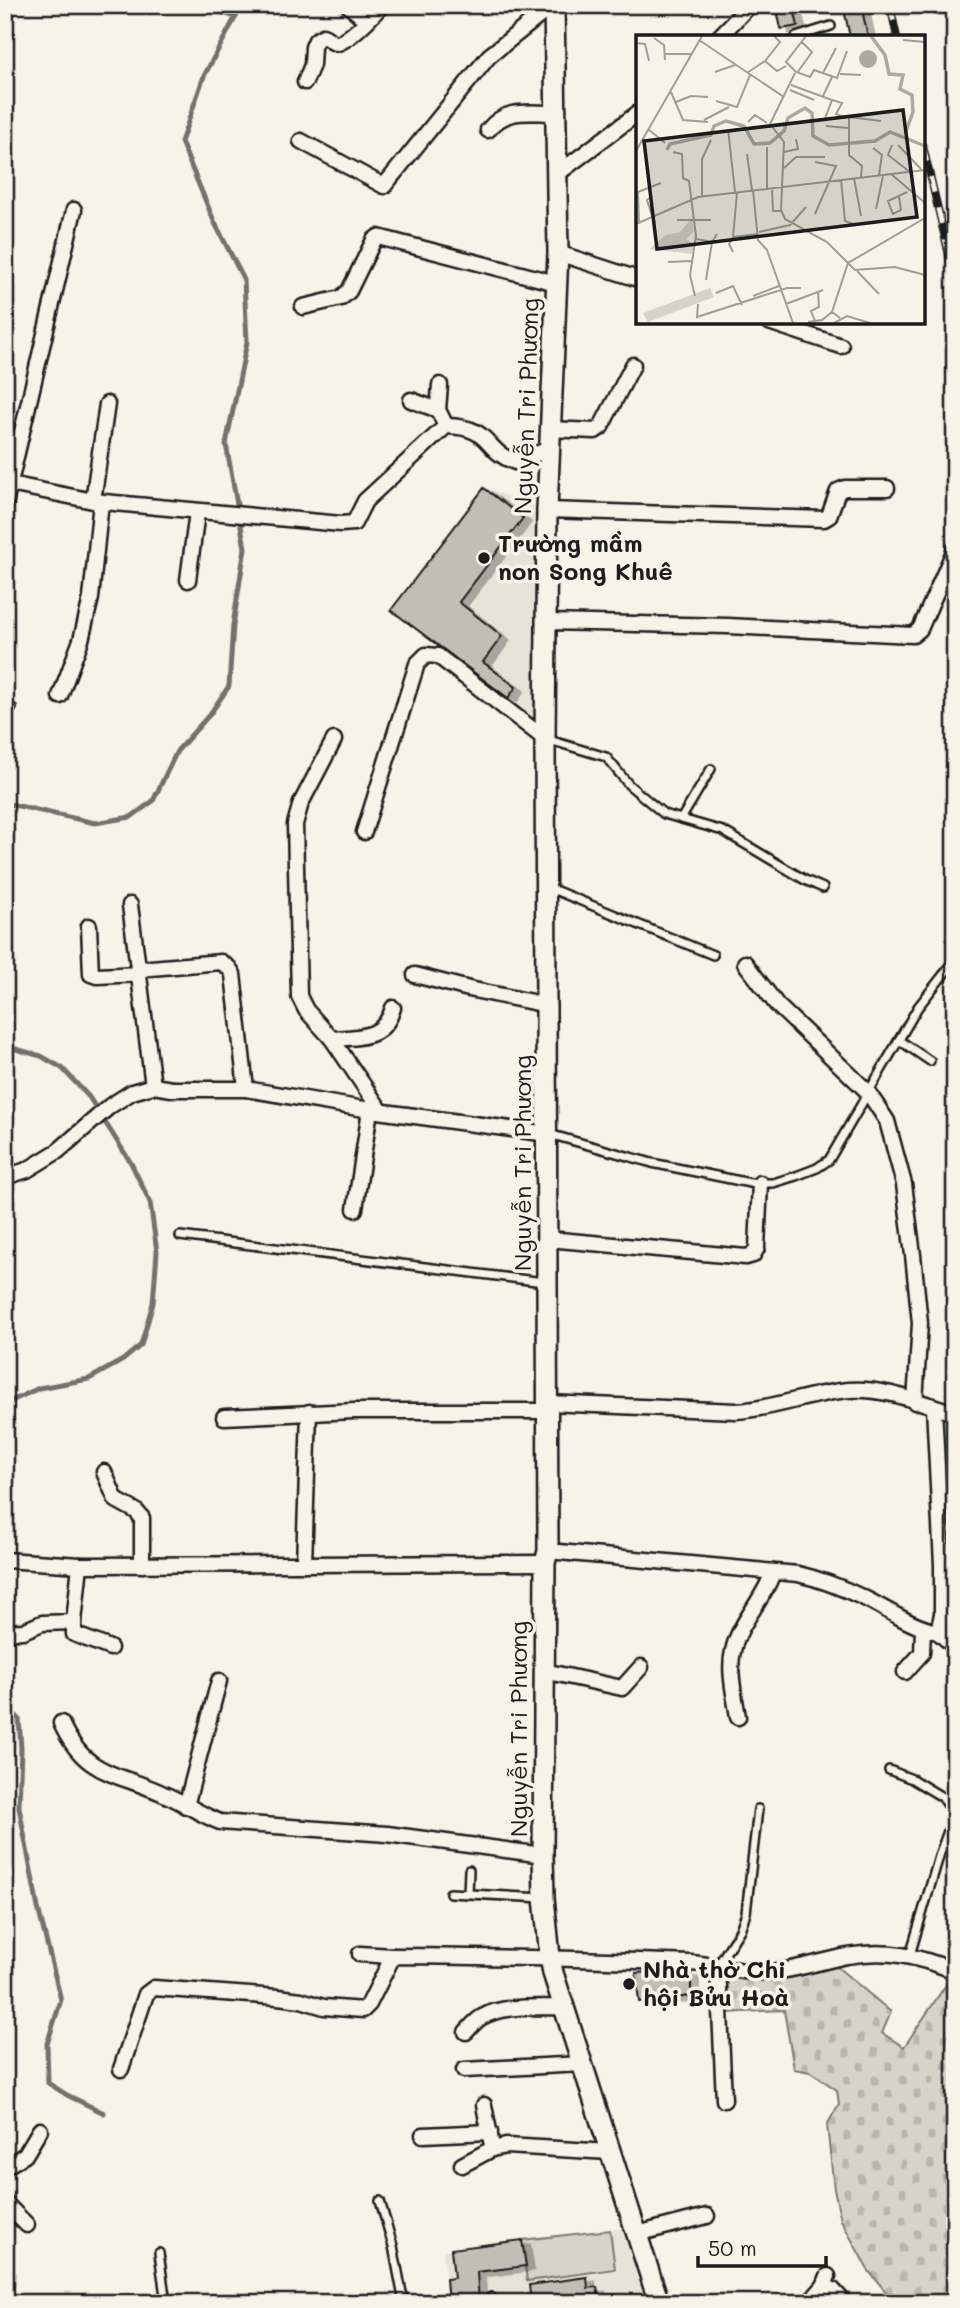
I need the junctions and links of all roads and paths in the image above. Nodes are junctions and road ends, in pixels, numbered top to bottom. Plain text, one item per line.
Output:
1 (348, 5) edge
2 (382, 5) edge
3 (554, 5) edge
4 (750, 5) edge
5 (367, 21) junction
6 (831, 26) dead end
7 (721, 35) edge
8 (802, 35) edge
9 (304, 82) dead end
10 (555, 113) junction
11 (636, 115) edge
12 (488, 130) dead end
13 (301, 141) dead end
14 (556, 175) junction
15 (74, 210) dead end
16 (558, 253) junction
17 (636, 278) edge
18 (556, 282) junction
19 (303, 307) dead end
20 (775, 324) edge
21 (841, 346) dead end
22 (633, 365) dead end
23 (440, 385) dead end
24 (411, 400) dead end
25 (107, 404) dead end
26 (438, 410) junction
27 (446, 426) junction
28 (549, 439) junction
29 (9, 484) junction
30 (887, 488) dead end
31 (97, 502) junction
32 (5, 504) edge
33 (547, 510) junction
34 (197, 512) junction
35 (955, 549) edge
36 (188, 580) dead end
37 (546, 622) junction
38 (60, 696) dead end
39 (545, 739) junction
40 (334, 740) dead end
41 (711, 769) dead end
42 (681, 819) junction
43 (364, 832) dead end
44 (546, 887) junction
45 (823, 888) dead end
46 (130, 905) dead end
47 (89, 926) dead end
48 (713, 955) dead end
49 (955, 960) edge
50 (745, 963) dead end
51 (140, 971) junction
52 (415, 975) dead end
53 (547, 1005) junction
54 (394, 1007) dead end
55 (332, 1039) junction
56 (899, 1040) junction
57 (930, 1061) dead end
58 (153, 1086) junction
59 (246, 1089) junction
60 (868, 1092) junction
61 (376, 1110) junction
62 (548, 1134) junction
63 (5, 1177) edge
64 (760, 1183) junction
65 (355, 1209) dead end
66 (180, 1236) dead end
67 (548, 1239) junction
68 (548, 1283) junction
69 (915, 1402) junction
70 (547, 1407) junction
71 (934, 1407) junction
72 (309, 1412) junction
73 (955, 1413) edge
74 (224, 1417) dead end
75 (104, 1472) dead end
76 (547, 1557) junction
77 (5, 1560) edge
78 (304, 1563) junction
79 (79, 1564) junction
80 (948, 1564) edge
81 (142, 1565) junction
82 (773, 1572) junction
83 (75, 1622) junction
84 (923, 1629) junction
85 (5, 1632) edge
86 (938, 1632) junction
87 (955, 1647) edge
88 (110, 1648) dead end
89 (641, 1667) dead end
90 (544, 1671) junction
91 (905, 1672) dead end
92 (219, 1681) dead end
93 (738, 1717) dead end
94 (61, 1723) dead end
95 (888, 1770) dead end
96 (186, 1806) junction
97 (758, 1809) dead end
98 (953, 1820) edge
99 (543, 1855) junction
100 (469, 1870) dead end
101 (450, 1893) dead end
102 (468, 1894) junction
103 (544, 1898) junction
104 (360, 1954) dead end
105 (910, 1955) junction
106 (393, 1956) junction
107 (550, 1957) junction
108 (718, 1965) junction
109 (955, 1971) edge
110 (564, 2007) junction
111 (466, 2032) dead end
112 (582, 2064) junction
113 (121, 2069) dead end
114 (464, 2070) dead end
115 (724, 2101) dead end
116 (484, 2105) dead end
117 (40, 2130) dead end
118 (490, 2132) junction
119 (423, 2135) dead end
120 (492, 2149) junction
121 (610, 2152) junction
122 (462, 2165) dead end
123 (5, 2167) edge
124 (380, 2201) dead end
125 (5, 2203) edge
126 (707, 2216) dead end
127 (27, 2225) dead end
128 (637, 2234) junction
129 (159, 2253) dead end
130 (166, 2303) edge
131 (404, 2303) edge
132 (659, 2303) edge
133 (809, 2303) edge
134 (845, 2303) edge

1 - 5 street
2 - 5 street
3 - 10 main road, Nguyễn Tri Phương
3 - 13 street
4 - 7 street
5 - 9 street
6 - 8 lane
10 - 12 street
10 - 14 main road, Nguyễn Tri Phương
11 - 14 street
14 - 16 main road, Nguyễn Tri Phương
15 - 29 street
16 - 17 street
16 - 18 main road, Nguyễn Tri Phương
18 - 19 street
18 - 28 main road, Nguyễn Tri Phương
20 - 21 street
22 - 28 street
23 - 26 street
24 - 26 street
25 - 31 street
26 - 27 street
27 - 28 street
27 - 34 street
28 - 33 main road, Nguyễn Tri Phương
29 - 31 street
29 - 32 street
30 - 33 street
31 - 34 street
31 - 38 street
33 - 37 main road, Nguyễn Tri Phương
34 - 36 street
35 - 37 street
37 - 39 main road, Nguyễn Tri Phương
39 - 42 lane
39 - 43 street
39 - 44 main road, Nguyễn Tri Phương
40 - 55 street
41 - 42 lane
42 - 45 lane
44 - 48 lane
44 - 53 main road, Nguyễn Tri Phương
46 - 51 street
47 - 51 street
49 - 56 lane
50 - 60 street
51 - 58 street
51 - 59 street
52 - 53 street
53 - 62 main road, Nguyễn Tri Phương
54 - 55 street
55 - 61 street
56 - 57 lane
56 - 60 lane
58 - 59 street
58 - 63 street
59 - 61 street
60 - 64 lane
60 - 69 street
61 - 62 street
61 - 65 street
62 - 64 lane
62 - 67 main road, Nguyễn Tri Phương
64 - 67 street
66 - 68 lane
67 - 68 main road, Nguyễn Tri Phương
68 - 70 main road, Nguyễn Tri Phương
69 - 70 street
69 - 71 street
70 - 72 street
70 - 76 main road, Nguyễn Tri Phương
71 - 73 street
71 - 80 street
72 - 74 street
72 - 78 street
75 - 81 street
76 - 78 street
76 - 82 street
76 - 90 main road, Nguyễn Tri Phương
77 - 79 street
78 - 81 street
79 - 81 street
79 - 83 street
80 - 86 street
82 - 84 street
82 - 93 street
83 - 85 street
83 - 88 street
84 - 86 street
84 - 91 street
86 - 87 street
89 - 90 street
90 - 99 main road, Nguyễn Tri Phương
92 - 96 street
94 - 96 street
95 - 98 lane
96 - 99 street
97 - 108 lane
98 - 105 lane
99 - 103 main road, Nguyễn Tri Phương
100 - 102 lane
101 - 102 lane
102 - 103 lane
103 - 107 main road, Nguyễn Tri Phương
104 - 106 street
105 - 108 street
105 - 109 street
106 - 107 street
106 - 113 street
107 - 108 street
107 - 110 main road, Nguyễn Tri Phương
108 - 115 street
110 - 111 street
110 - 112 main road, Nguyễn Tri Phương
112 - 114 street
112 - 121 main road, Nguyễn Tri Phương
116 - 118 street
117 - 123 street
118 - 119 street
118 - 120 street
120 - 121 street
120 - 122 street
121 - 128 main road, Nguyễn Tri Phương
124 - 131 lane
125 - 127 street
126 - 128 street
128 - 132 main road, Nguyễn Tri Phương
129 - 130 lane
133 - 134 street

